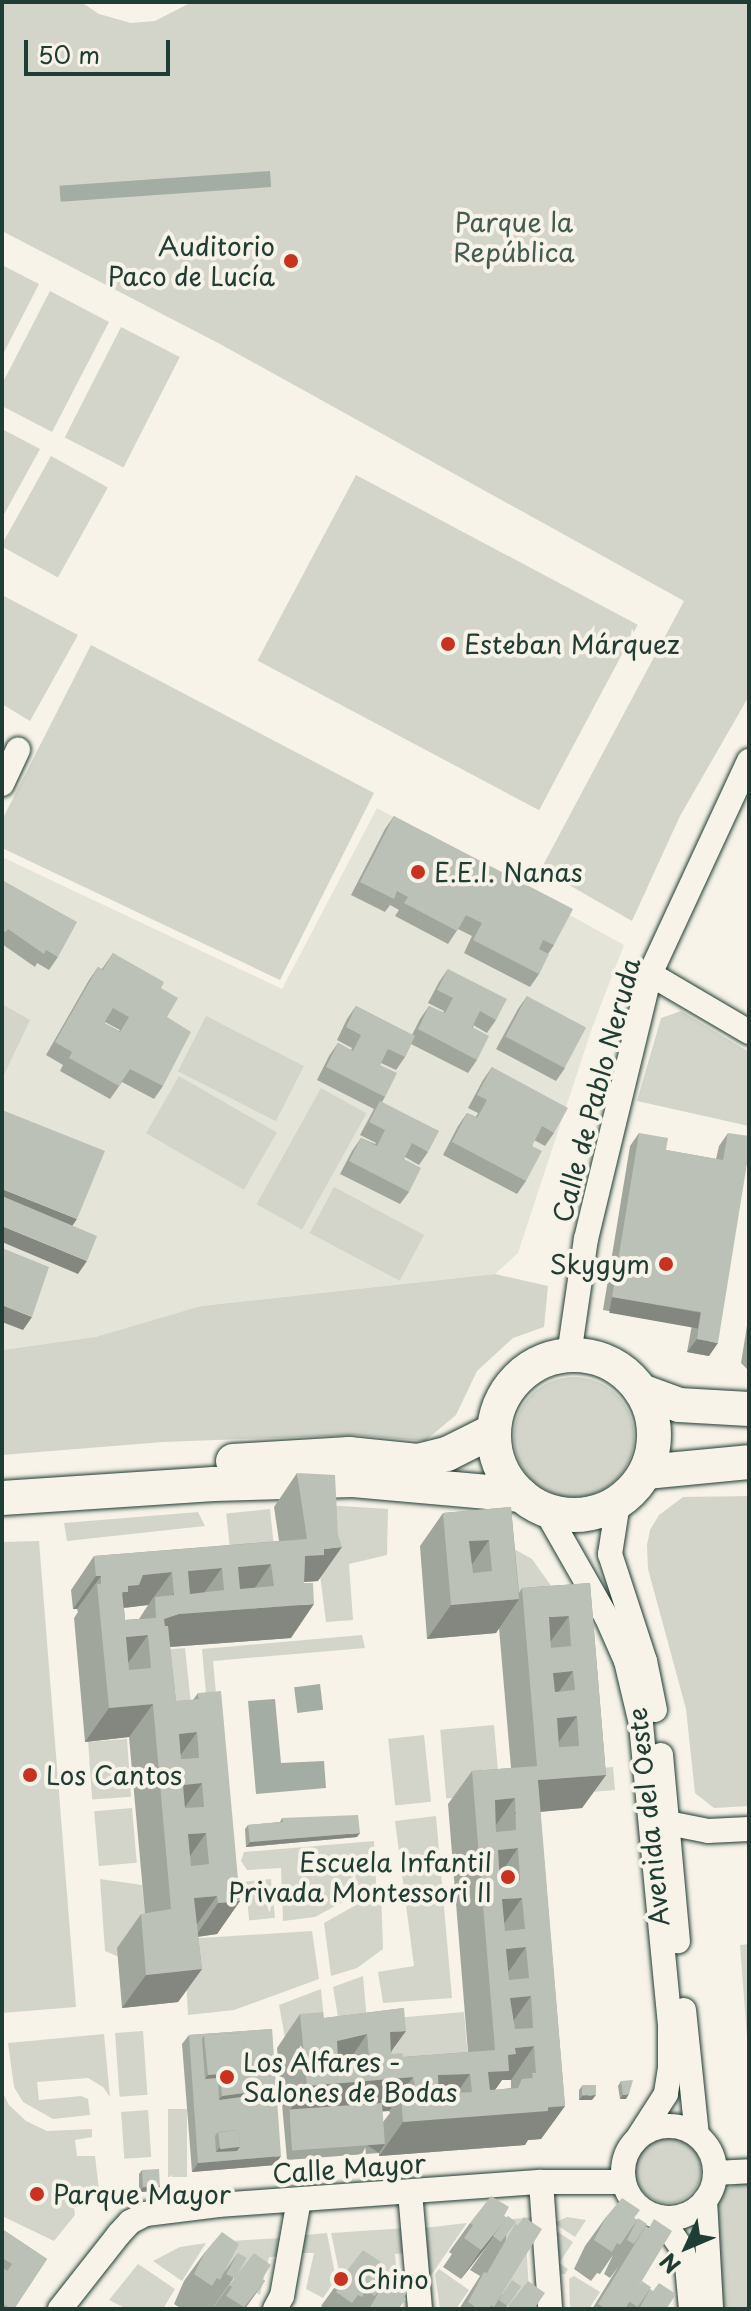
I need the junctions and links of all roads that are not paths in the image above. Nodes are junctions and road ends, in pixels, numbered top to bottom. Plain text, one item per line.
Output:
1 (18, 750) dead end
2 (747, 767) edge
3 (2, 784) edge
4 (650, 974) junction
5 (749, 1032) edge
6 (569, 1355) junction
7 (641, 1391) junction
8 (749, 1409) edge
9 (493, 1431) junction
10 (749, 1462) edge
11 (646, 1472) junction
12 (2, 1476) edge
13 (2, 1498) edge
14 (533, 1503) junction
15 (618, 1503) junction
16 (668, 1823) junction
17 (749, 1829) edge
18 (697, 2135) junction
19 (632, 2146) junction
20 (749, 2171) edge
21 (715, 2173) junction
22 (541, 2182) junction
23 (624, 2182) junction
24 (410, 2192) junction
25 (299, 2200) junction
26 (705, 2200) junction
27 (660, 2217) junction
28 (65, 2308) edge
29 (275, 2309) edge
30 (420, 2309) edge
31 (550, 2309) edge
32 (691, 2309) edge
33 (711, 2309) edge

1 - 3 street
2 - 4 street, Calle de Pablo Neruda
4 - 5 street
4 - 6 street, Calle de Pablo Neruda
6 - 7 street
6 - 9 street
7 - 8 street
7 - 11 street
9 - 12 street
9 - 14 street
10 - 11 street
11 - 15 street
13 - 14 street
14 - 15 street
14 - 19 street, Avenida del Oeste
15 - 16 street, Avenida del Oeste
16 - 17 street
16 - 18 street, Avenida del Oeste
18 - 19 street
18 - 21 street
19 - 22 street, Calle Mayor
19 - 23 street
20 - 21 street
21 - 26 street
22 - 23 street, Calle Mayor
22 - 24 street, Calle Mayor
22 - 31 street
23 - 27 street
24 - 25 street, Calle Mayor
24 - 30 street
25 - 28 street, Calle Mayor
25 - 29 street
26 - 27 street
26 - 33 street
27 - 32 street

